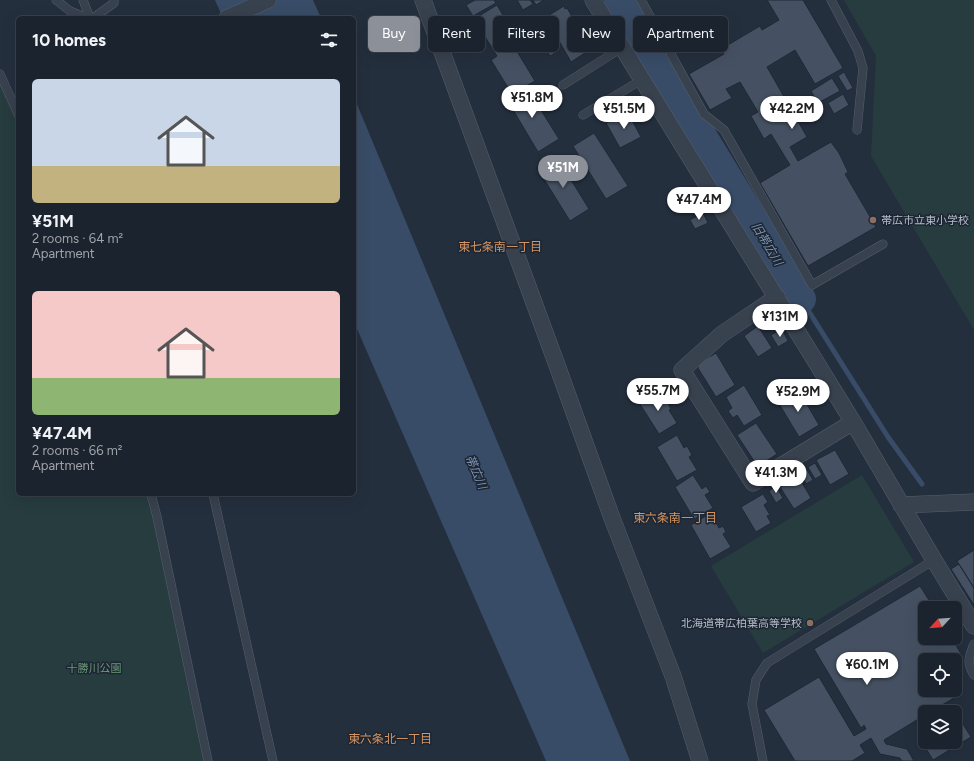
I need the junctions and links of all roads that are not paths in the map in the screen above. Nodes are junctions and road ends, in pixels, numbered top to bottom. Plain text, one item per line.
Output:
1 (56, 0) edge
2 (83, 0) edge
3 (114, 0) edge
4 (268, 0) edge
5 (423, 0) edge
6 (593, 0) edge
7 (641, 0) edge
8 (831, 0) edge
9 (82, 16) edge
10 (91, 16) edge
11 (95, 16) edge
12 (232, 16) edge
13 (603, 16) edge
14 (614, 52) edge
15 (625, 52) edge
16 (0, 74) edge
17 (643, 80) junction
18 (563, 86) dead end
19 (16, 110) edge
20 (583, 115) dead end
21 (857, 130) dead end
22 (883, 244) dead end
23 (777, 298) junction
24 (853, 422) junction
25 (152, 496) edge
26 (213, 496) edge
27 (974, 502) edge
28 (902, 505) junction
29 (934, 560) junction
30 (974, 626) edge
31 (974, 644) edge
32 (974, 675) edge
33 (208, 761) edge
34 (273, 761) edge
35 (700, 761) edge
36 (763, 761) edge

1 - 9 lane
2 - 10 lane
3 - 11 lane
4 - 12 street
5 - 35 street
6 - 13 street
7 - 22 lane
8 - 21 lane
14 - 18 lane
15 - 17 street
16 - 19 lane
17 - 20 lane
17 - 23 street
23 - 24 street
23 - 24 street
24 - 28 street
25 - 33 lane
26 - 34 lane
27 - 28 street
28 - 29 street
29 - 30 street
29 - 36 lane
31 - 32 lane

